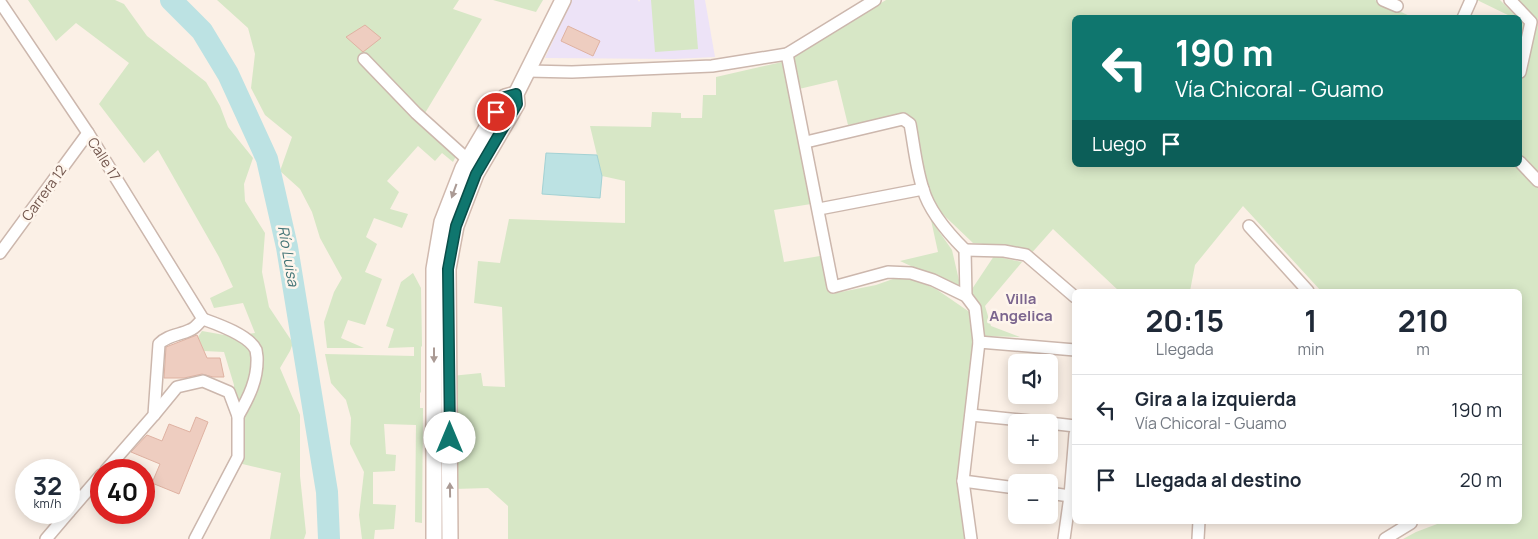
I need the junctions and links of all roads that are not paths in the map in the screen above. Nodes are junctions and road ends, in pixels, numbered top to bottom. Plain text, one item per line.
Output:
1 (563, 0) edge
2 (875, 0) edge
3 (1383, 0) edge
4 (1471, 0) edge
5 (1510, 0) edge
6 (0, 2) edge
7 (1397, 6) dead end
8 (1464, 15) edge
9 (787, 54) junction
10 (364, 59) dead end
11 (1522, 63) edge
12 (528, 71) junction
13 (88, 133) junction
14 (806, 142) junction
15 (1522, 164) edge
16 (468, 167) junction
17 (1538, 181) edge
18 (922, 189) junction
19 (819, 209) junction
20 (1249, 226) dead end
21 (965, 250) junction
22 (0, 253) edge
23 (1306, 289) edge
24 (1072, 294) edge
25 (966, 296) junction
26 (203, 319) junction
27 (979, 342) junction
28 (1072, 350) edge
29 (442, 402) junction
30 (154, 415) junction
31 (971, 415) junction
32 (238, 416) junction
33 (1008, 419) edge
34 (1058, 424) edge
35 (1072, 426) edge
36 (116, 459) edge
37 (1072, 471) edge
38 (963, 481) junction
39 (1008, 487) edge
40 (90, 488) edge
41 (1058, 494) edge
42 (1070, 496) junction
43 (80, 499) edge
44 (59, 524) edge
45 (1199, 524) edge
46 (1409, 524) edge
47 (434, 533) edge
48 (450, 533) edge
49 (46, 539) edge
50 (195, 539) edge
51 (971, 539) edge
52 (1064, 539) edge
53 (1198, 539) edge
54 (1385, 539) edge

1 - 12 street
2 - 9 street
3 - 7 street
4 - 8 street
5 - 11 street
6 - 13 street, Calle 17
9 - 12 street
9 - 14 street
10 - 16 street
12 - 16 street
13 - 22 street, Carrera 12
13 - 26 street, Calle 17
14 - 18 street
14 - 19 street
15 - 17 street
16 - 29 street
18 - 19 street
18 - 21 street
19 - 25 street
20 - 23 street
21 - 24 street
21 - 25 street
25 - 27 street
26 - 30 street
26 - 32 street
27 - 28 street
27 - 31 street
29 - 47 street
48 -> 29 street
30 - 32 street
30 - 36 street
31 - 33 street
31 - 38 street
32 - 50 street
34 - 35 street
37 - 42 street
38 - 39 street
38 - 51 street
40 - 43 street
41 - 42 street
42 - 52 street
44 - 49 street
45 - 53 street
46 - 54 street
47 - 48 street

